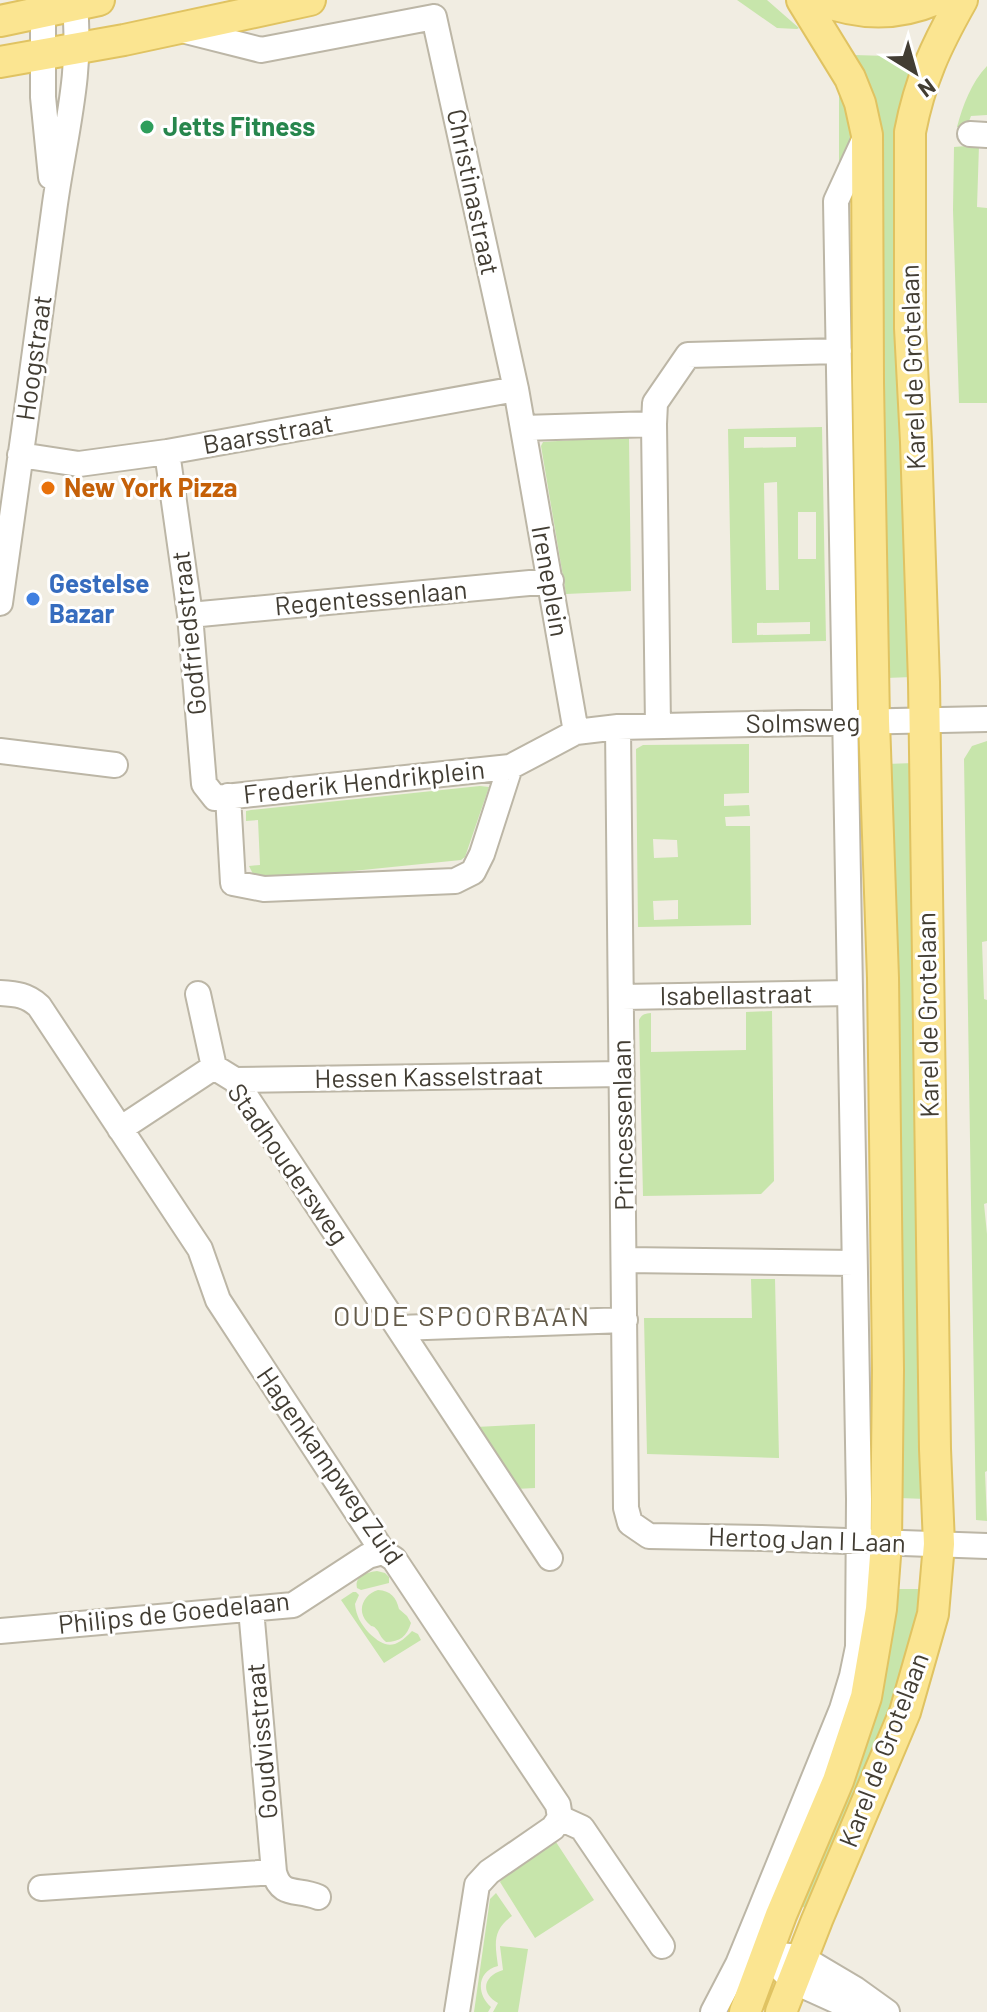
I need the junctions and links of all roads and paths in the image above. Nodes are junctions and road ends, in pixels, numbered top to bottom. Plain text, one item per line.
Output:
1 (310, 0) edge
2 (802, 0) edge
3 (821, 0) edge
4 (934, 0) edge
5 (962, 0) edge
6 (83, 2) edge
7 (42, 6) edge
8 (442, 8) edge
9 (0, 21) edge
10 (175, 28) junction
11 (76, 49) junction
12 (42, 55) junction
13 (0, 62) edge
14 (867, 135) junction
15 (54, 208) junction
16 (839, 351) junction
17 (516, 389) junction
18 (654, 424) junction
19 (523, 428) junction
20 (167, 452) junction
21 (20, 455) junction
22 (551, 581) junction
23 (0, 603) edge
24 (190, 615) junction
25 (987, 719) edge
26 (924, 720) junction
27 (859, 722) junction
28 (658, 726) junction
29 (618, 727) junction
30 (576, 732) junction
31 (0, 751) edge
32 (115, 765) dead end
33 (510, 767) junction
34 (228, 796) junction
35 (0, 993) edge
36 (850, 993) junction
37 (198, 994) dead end
38 (622, 997) junction
39 (214, 1067) junction
40 (622, 1074) junction
41 (235, 1080) junction
42 (120, 1129) junction
43 (625, 1260) junction
44 (854, 1263) junction
45 (625, 1320) junction
46 (399, 1328) junction
47 (630, 1523) joint
48 (872, 1542) junction
49 (939, 1544) junction
50 (987, 1546) edge
51 (383, 1552) junction
52 (550, 1558) dead end
53 (251, 1609) junction
54 (0, 1631) edge
55 (560, 1818) junction
56 (274, 1872) junction
57 (41, 1888) dead end
58 (318, 1897) dead end
59 (662, 1946) dead end
60 (766, 1954) junction
61 (797, 1969) junction
62 (457, 2012) edge
63 (713, 2012) edge
64 (745, 2012) edge
65 (781, 2012) edge
66 (866, 2012) edge
67 (887, 2012) edge

1 - 10 main road
2 - 14 main road, Karel de Grotelaan
3 - 4 main road
5 - 26 main road, Karel de Grotelaan
6 - 7 main road
6 - 11 street, Hoogstraat
7 - 9 main road
7 - 12 street, Hoogstraat
8 - 10 street
8 - 17 street, Christinastraat
10 - 11 main road
11 - 12 main road
11 - 15 street, Hoogstraat
12 - 13 main road
12 - 15 street, Hoogstraat
14 - 16 street, Karel de Grotelaan
14 - 27 main road, Karel de Grotelaan
15 - 21 street, Hoogstraat
16 - 18 street
16 - 27 street, Karel de Grotelaan
17 - 19 street, Ireneplein
17 - 20 street, Baarsstraat
18 - 19 street
18 - 28 street
19 - 22 street, Ireneplein
20 - 21 street, Baarsstraat
20 - 24 street, Godfriedstraat
21 - 23 street, Hoogstraat
22 - 24 street, Regentessenlaan
22 - 30 street, Ireneplein
24 - 34 street, Godfriedstraat
25 - 26 street, Solmsweg
26 - 27 street, Solmsweg
26 - 49 main road, Karel de Grotelaan
27 - 28 street, Solmsweg
27 - 36 street, Karel de Grotelaan
27 - 48 main road, Karel de Grotelaan
28 - 29 street, Solmsweg
29 - 30 street
29 - 38 street, Princessenlaan
30 - 33 street, Frederik Hendrikplein
31 - 32 street
33 - 34 street, Frederik Hendrikplein
33 - 34 street, Frederik Hendrikplein
35 - 42 street, Hagenkampweg Zuid
36 - 38 street, Isabellastraat
36 - 44 street, Karel de Grotelaan
37 - 39 street, Stadhoudersweg
38 - 40 street, Princessenlaan
39 - 41 street, Stadhoudersweg
39 - 42 street
40 - 41 street, Hessen Kasselstraat
40 - 43 street, Princessenlaan
41 - 46 street, Stadhoudersweg
42 - 51 street, Hagenkampweg Zuid
43 - 44 street
43 - 45 street, Princessenlaan
44 - 48 street, Karel de Grotelaan
45 - 46 street
45 - 47 street, Princessenlaan
46 - 52 street, Stadhoudersweg
47 - 48 street, Hertog Jan I Laan
48 - 49 street, Hertog Jan I Laan
48 - 60 main road, Karel de Grotelaan
48 - 63 street, Karel de Grotelaan
49 - 50 street, Hertog Jan I Laan
49 - 61 main road, Karel de Grotelaan
51 - 53 street, Philips de Goedelaan
51 - 55 street, Hagenkampweg Zuid
53 - 54 street, Philips de Goedelaan
53 - 56 street, Goudvisstraat
55 - 59 street, Hagenkampweg Zuid
55 - 62 street
56 - 57 street
56 - 58 street
60 - 61 street
60 - 64 main road, Karel de Grotelaan
61 - 65 main road, Karel de Grotelaan
61 - 66 street
61 - 67 street

